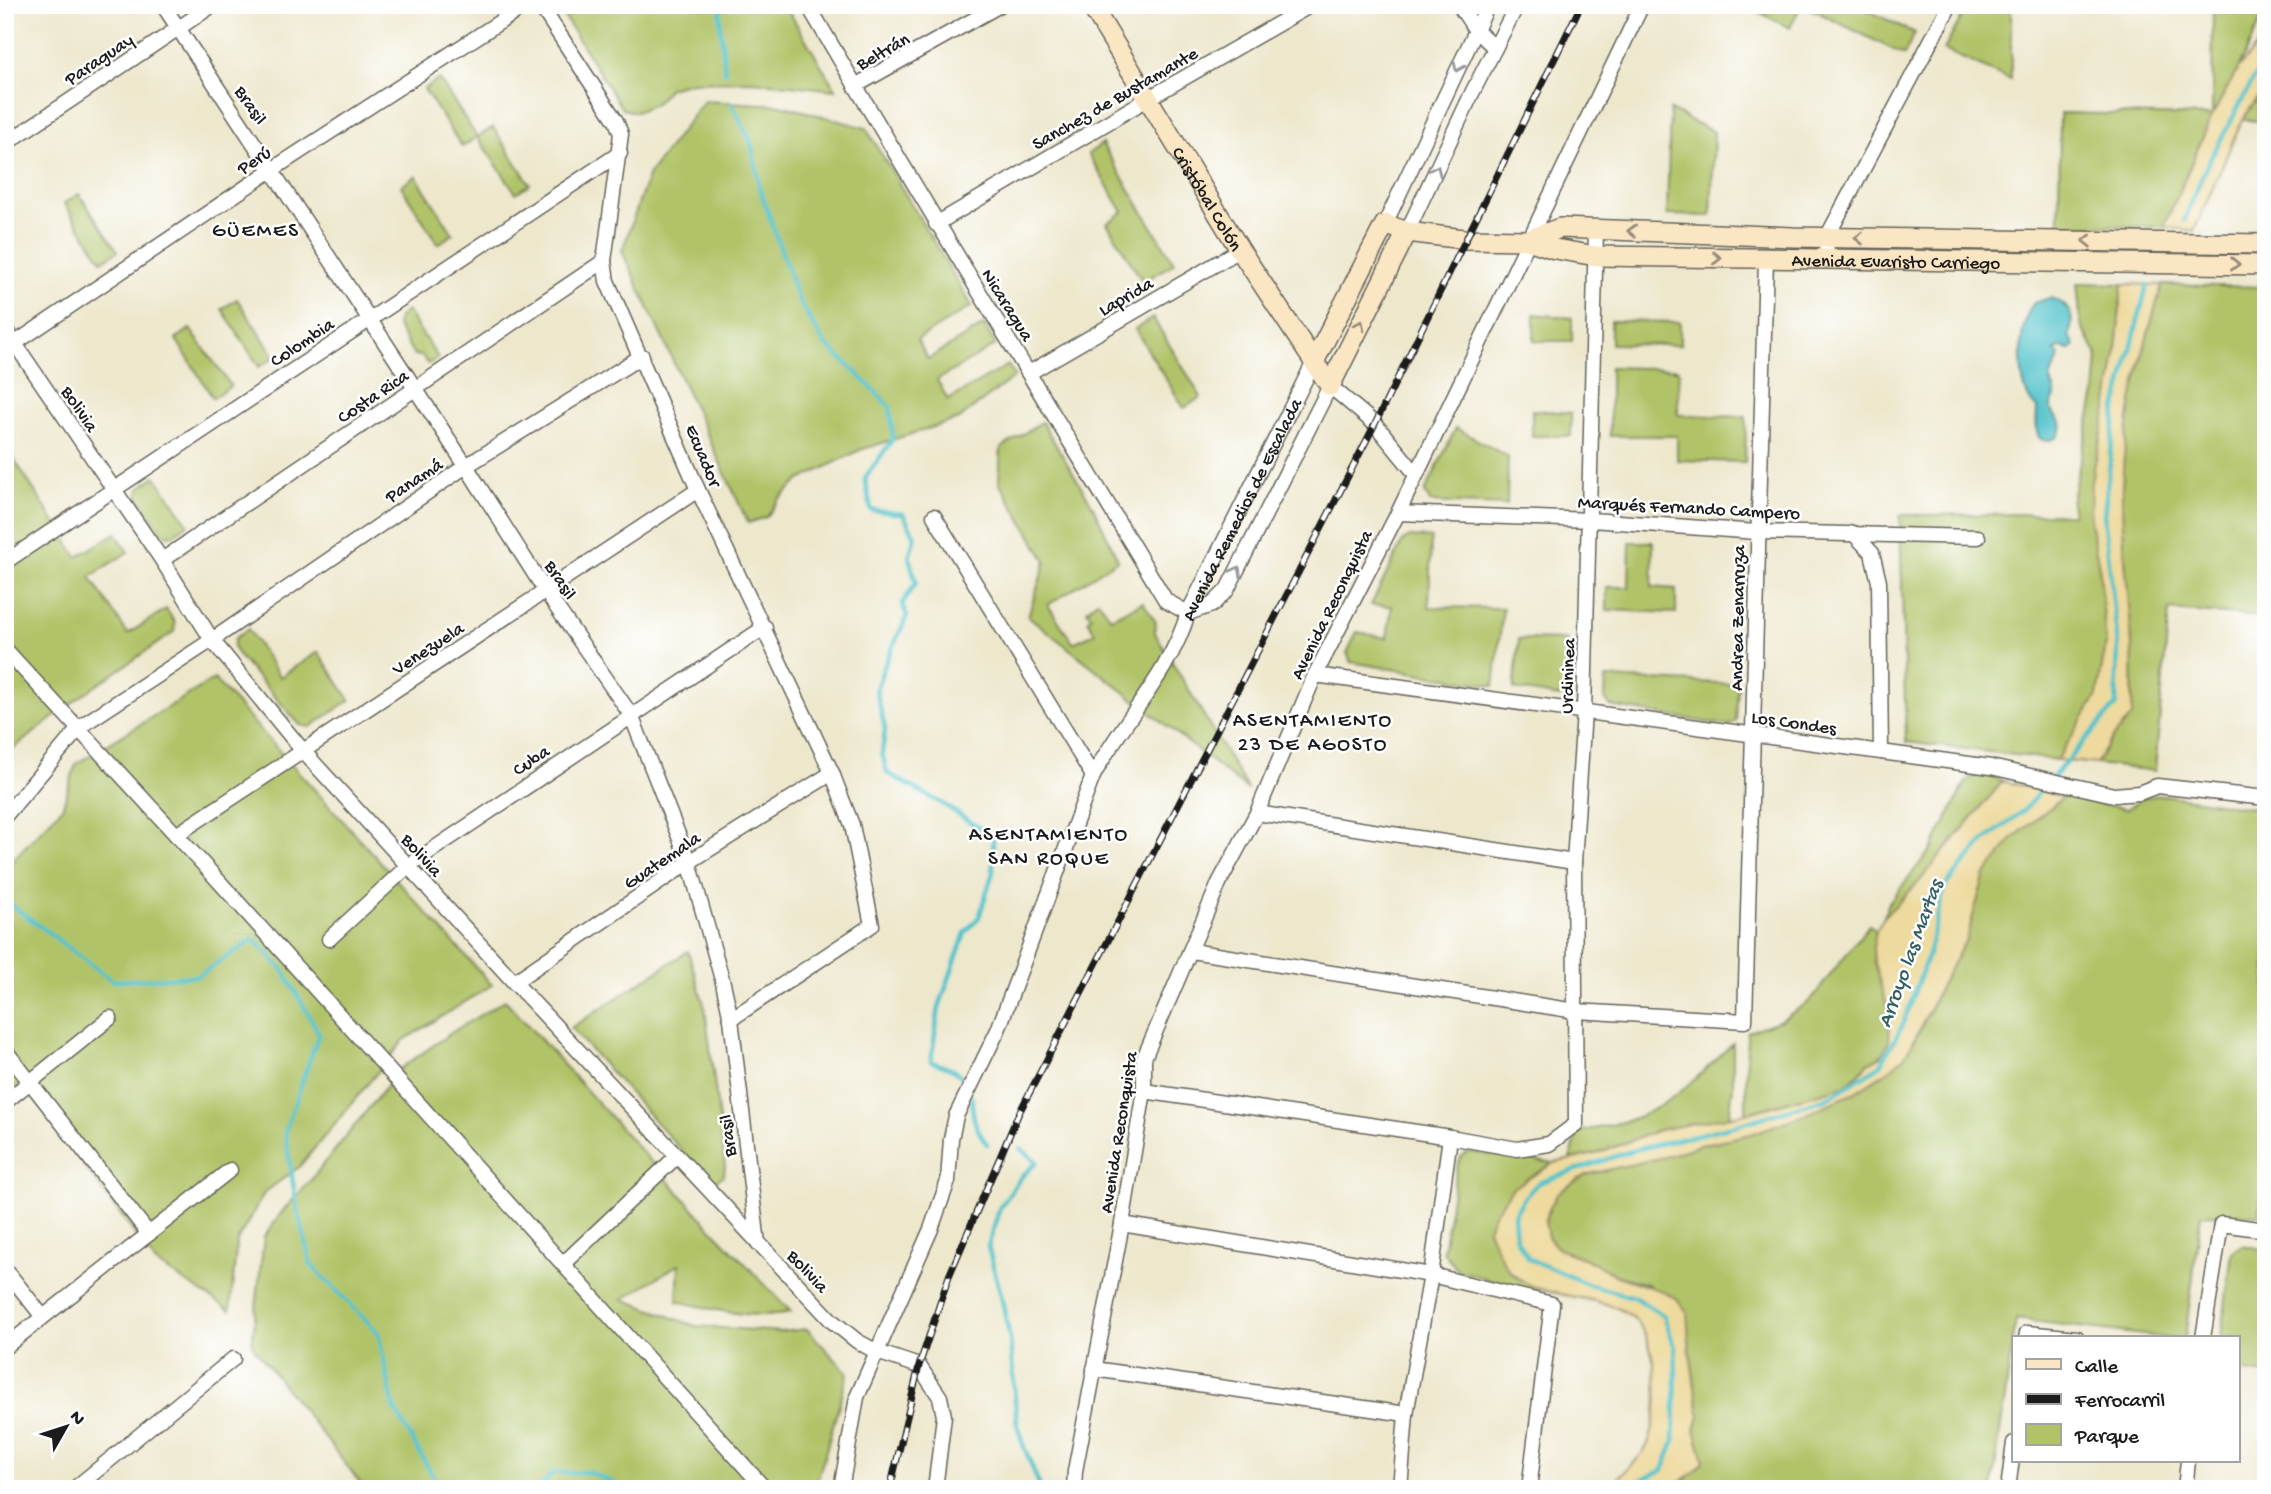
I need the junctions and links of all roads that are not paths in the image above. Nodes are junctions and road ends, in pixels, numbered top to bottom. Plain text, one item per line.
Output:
1 (163, 5) edge
2 (213, 5) edge
3 (526, 5) edge
4 (540, 5) edge
5 (808, 5) edge
6 (1000, 5) edge
7 (1091, 5) edge
8 (1311, 5) edge
9 (1459, 5) edge
10 (1488, 5) edge
11 (1517, 5) edge
12 (1642, 5) edge
13 (1950, 5) edge
14 (1292, 10) edge
15 (178, 28) junction
16 (1475, 30) junction
17 (1495, 48) junction
18 (855, 86) junction
19 (1149, 98) junction
20 (5, 144) edge
21 (620, 153) junction
22 (272, 169) junction
23 (936, 224) junction
24 (1385, 224) junction
25 (1596, 230) junction
26 (1407, 232) junction
27 (1827, 237) junction
28 (1528, 240) junction
29 (2266, 244) edge
30 (1240, 250) junction
31 (1596, 256) junction
32 (1766, 259) junction
33 (1826, 260) junction
34 (604, 261) junction
35 (2266, 264) edge
36 (370, 318) junction
37 (5, 329) edge
38 (10, 347) edge
39 (642, 356) junction
40 (1314, 362) junction
41 (1029, 373) junction
42 (1330, 386) junction
43 (415, 390) junction
44 (466, 466) junction
45 (1416, 474) junction
46 (698, 490) junction
47 (114, 491) junction
48 (1398, 513) junction
49 (934, 516) dead end
50 (1591, 520) junction
51 (1757, 532) junction
52 (1853, 533) junction
53 (1978, 537) dead end
54 (162, 560) junction
55 (5, 562) edge
56 (546, 592) junction
57 (1188, 613) junction
58 (765, 627) junction
59 (212, 640) junction
60 (5, 649) edge
61 (1315, 675) junction
62 (1584, 712) junction
63 (631, 715) junction
64 (79, 729) junction
65 (1753, 735) junction
66 (303, 751) junction
67 (1881, 752) junction
68 (832, 773) junction
69 (1093, 776) junction
70 (2266, 798) edge
71 (1257, 813) junction
72 (5, 816) edge
73 (176, 835) junction
74 (689, 862) junction
75 (1574, 862) junction
76 (408, 866) junction
77 (329, 939) dead end
78 (1191, 951) junction
79 (514, 982) junction
80 (1576, 1011) junction
81 (110, 1018) dead end
82 (731, 1019) junction
83 (5, 1050) edge
84 (30, 1082) junction
85 (1144, 1091) junction
86 (5, 1102) edge
87 (1450, 1137) junction
88 (676, 1157) junction
89 (230, 1170) dead end
90 (1122, 1224) junction
91 (2266, 1230) edge
92 (149, 1234) junction
93 (758, 1244) junction
94 (567, 1260) dead end
95 (5, 1269) edge
96 (1431, 1275) junction
97 (43, 1317) junction
98 (2203, 1336) edge
99 (5, 1347) edge
100 (877, 1352) junction
101 (233, 1359) dead end
102 (1094, 1369) junction
103 (1406, 1414) junction
104 (2012, 1458) edge
105 (2188, 1462) edge
106 (74, 1489) edge
107 (765, 1489) edge
108 (841, 1489) edge
109 (935, 1489) edge
110 (1074, 1489) edge
111 (1400, 1489) edge
112 (1529, 1489) edge
113 (2008, 1489) edge
114 (2185, 1489) edge

1 - 15 street, Brasil
2 - 15 street, Paraguay
3 - 22 street, Perú
4 - 21 street, Ecuador
5 - 18 street, Nicaragua
6 - 18 street, Beltrán
7 - 19 street, Cristóbal Colón
8 - 14 street, Sanchez de Bustamante
9 - 16 street
10 - 16 street, Avenida Remedios de Escalada
11 - 17 street, Avenida Remedios de Escalada
12 - 28 street, Avenida Reconquista
13 - 27 street
14 - 19 street, Sanchez de Bustamante
15 - 20 street, Paraguay
15 - 22 street, Brasil
16 - 17 street
16 -> 24 street, Avenida Remedios de Escalada
26 -> 17 street, Avenida Remedios de Escalada
18 - 23 street, Nicaragua
19 - 23 street, Sanchez de Bustamante
19 - 30 street, Cristóbal Colón
21 - 34 street, Ecuador
21 - 36 street, Colombia
22 - 36 street, Brasil
22 - 38 street, Perú
23 - 41 street, Nicaragua
24 - 26 street, Avenida Evaristo Carriego
24 - 40 street, Avenida Remedios de Escalada
27 -> 25 street, Avenida Evaristo Carriego
25 - 28 street, Avenida Evaristo Carriego
25 - 31 street, Urdininea
26 - 28 street, Avenida Evaristo Carriego
42 -> 26 street, Avenida Remedios de Escalada
29 -> 27 street, Avenida Evaristo Carriego
27 - 33 street
28 - 31 street, Avenida Evaristo Carriego
28 - 45 street, Avenida Reconquista
30 - 40 street, Cristóbal Colón
30 - 41 street, Laprida
31 -> 32 street, Avenida Evaristo Carriego
31 - 50 street, Urdininea
32 - 33 street, Avenida Evaristo Carriego
32 - 51 street, Andrea Zenarruza
33 -> 35 street, Avenida Evaristo Carriego
34 - 39 street, Ecuador
34 - 43 street, Costa Rica
36 - 43 street, Brasil
36 - 47 street, Colombia
37 - 38 street, Bolivia
38 - 47 street, Bolivia
39 - 44 street, Panamá
39 - 46 street, Ecuador
40 - 42 street, Cristóbal Colón
40 - 57 street, Avenida Remedios de Escalada
41 - 57 street, Nicaragua
42 - 45 street
57 -> 42 street, Avenida Remedios de Escalada
43 - 44 street, Brasil
43 - 54 street, Costa Rica
44 - 56 street, Brasil
44 - 59 street, Panamá
45 - 48 street, Avenida Reconquista
46 - 56 street, Venezuela
46 - 58 street, Ecuador
47 - 54 street, Bolivia
47 - 55 street, Colombia
48 - 50 street, Marqués Fernando Campero
48 - 61 street, Avenida Reconquista
49 - 69 street
50 - 51 street, Marqués Fernando Campero
50 - 62 street, Urdininea
51 - 52 street, Marqués Fernando Campero
51 - 65 street, Andrea Zenarruza
52 - 53 street, Marqués Fernando Campero
52 - 67 street
54 - 59 street, Bolivia
56 - 63 street, Brasil
56 - 66 street, Venezuela
57 - 69 street
58 - 63 street, Cuba
58 - 68 street, Ecuador
59 - 64 street, Panamá
59 - 66 street, Bolivia
60 - 64 street
61 - 62 street, Los Condes
61 - 71 street, Avenida Reconquista
62 - 65 street, Los Condes
62 - 75 street, Urdininea
63 - 74 street, Brasil
63 - 76 street, Cuba
64 - 72 street, Panamá
64 - 73 street
65 - 67 street, Los Condes
65 - 80 street, Andrea Zenarruza
66 - 73 street, Venezuela
66 - 76 street, Bolivia
67 - 70 street, Los Condes
68 - 74 street, Guatemala
68 - 82 street, Ecuador
69 - 100 street
71 - 75 street
71 - 78 street, Avenida Reconquista
73 - 107 street
74 - 79 street, Guatemala
74 - 82 street, Brasil
75 - 80 street, Urdininea
76 - 77 street, Cuba
76 - 79 street, Bolivia
78 - 80 street
78 - 85 street, Avenida Reconquista
79 - 88 street, Bolivia
80 - 87 street, Urdininea
81 - 84 street
82 - 93 street, Brasil
83 - 84 street
84 - 86 street
84 - 92 street
85 - 87 street
85 - 90 street, Avenida Reconquista
87 - 96 street
88 - 93 street, Bolivia
88 - 94 street
89 - 92 street
90 - 96 street
90 - 102 street, Avenida Reconquista
91 - 98 street
92 - 97 street
93 - 100 street, Bolivia
95 - 97 street
96 - 103 street
96 - 112 street
97 - 99 street
100 - 108 street
100 - 109 street, Bolivia
101 - 106 street
102 - 103 street
102 - 110 street, Avenida Reconquista
103 - 111 street
104 - 113 street
105 - 114 street

